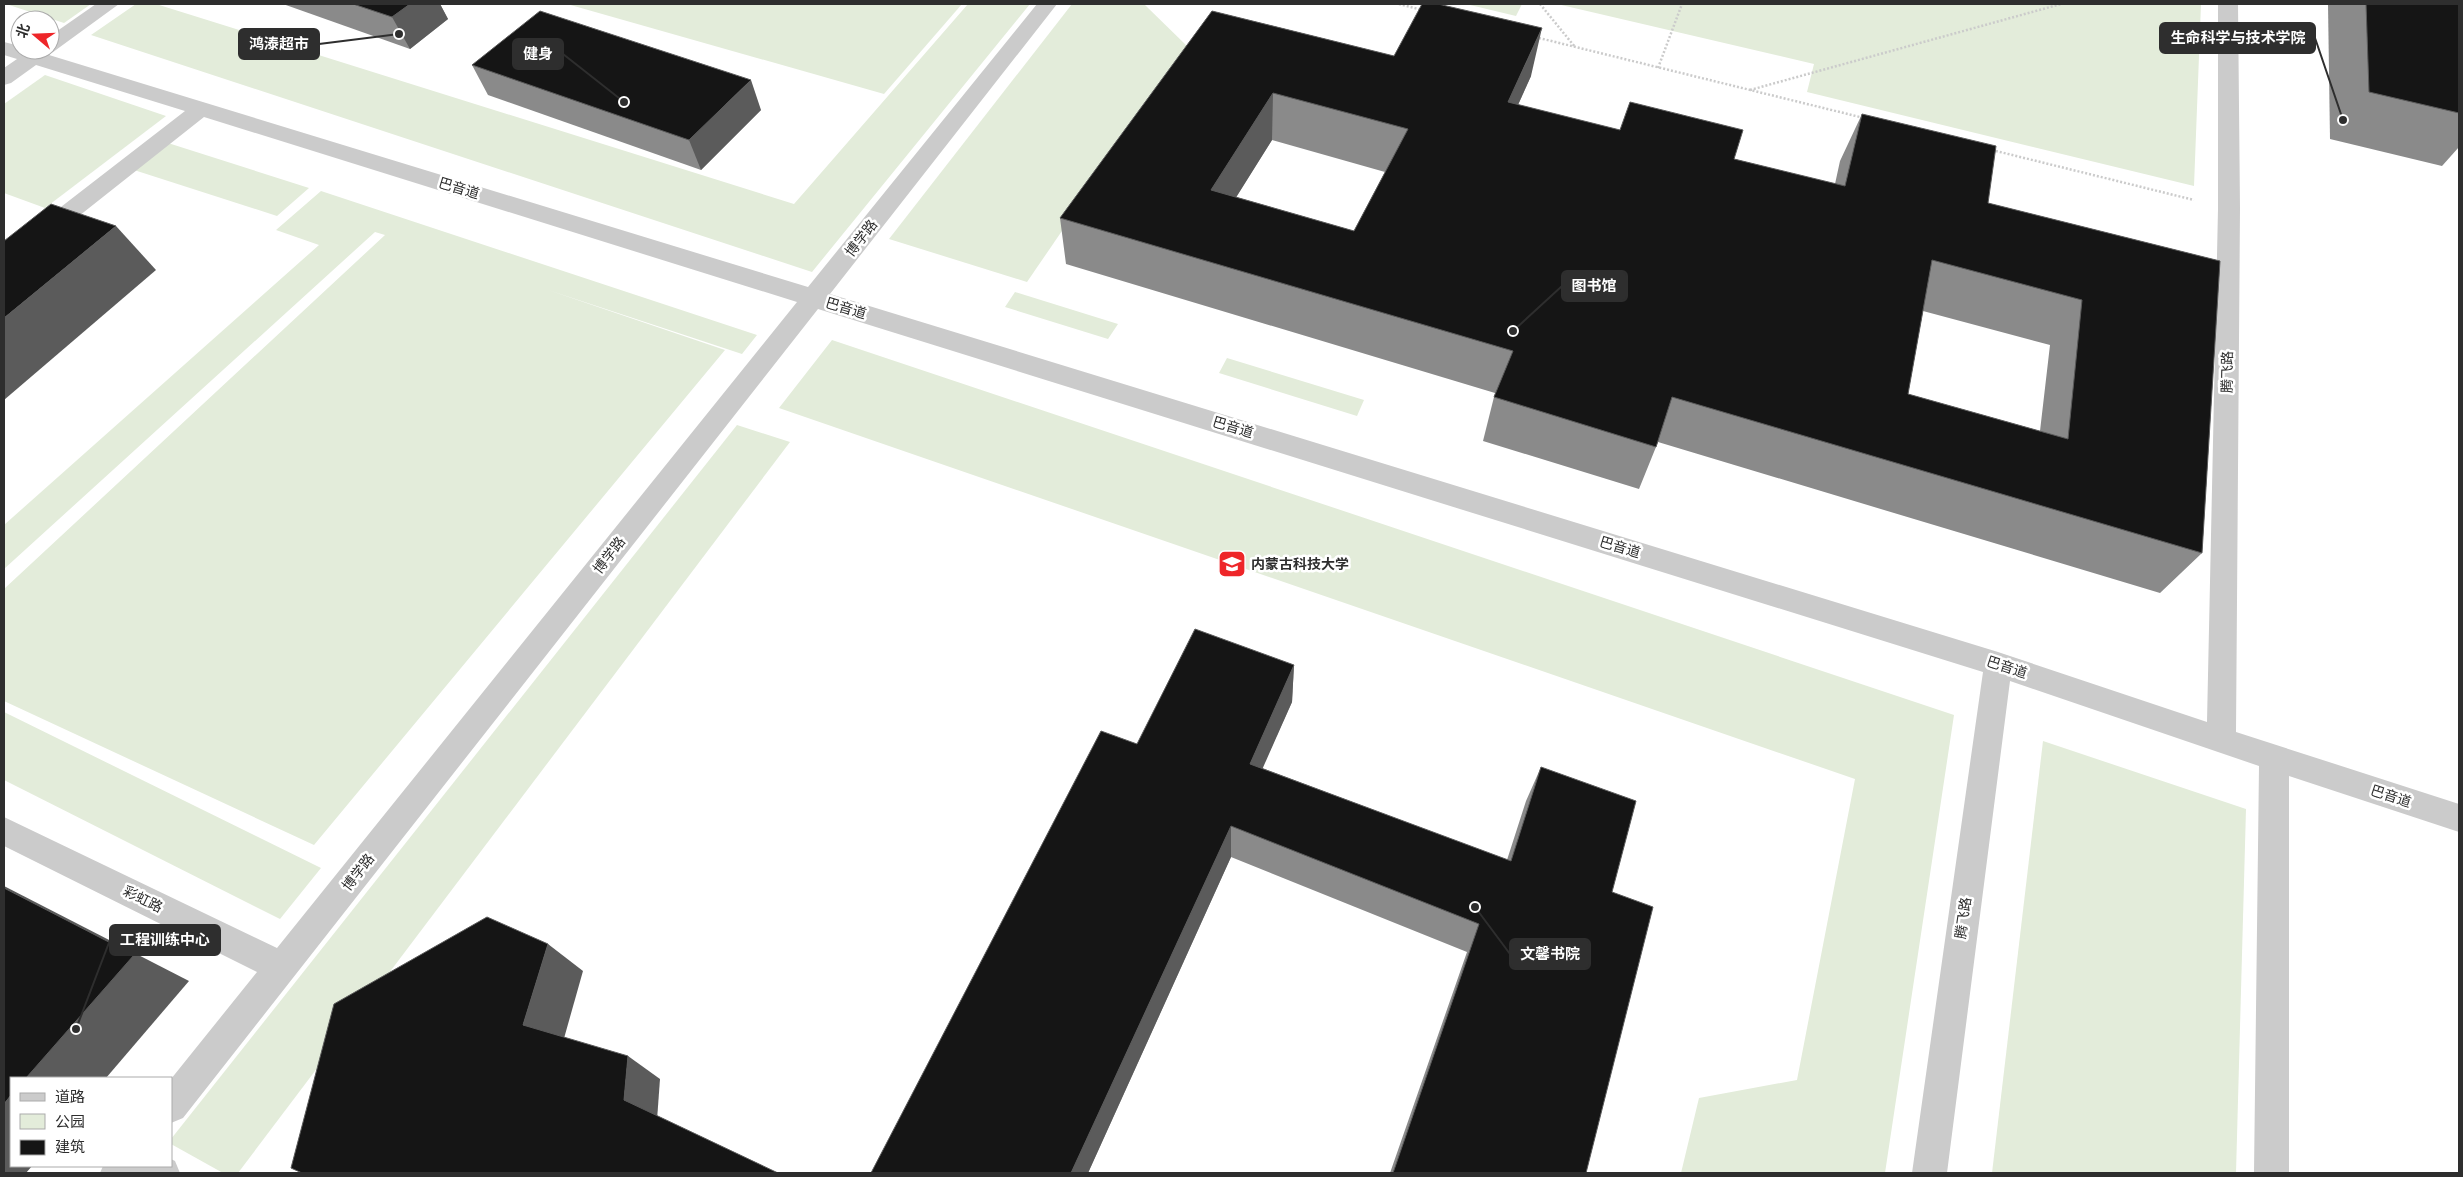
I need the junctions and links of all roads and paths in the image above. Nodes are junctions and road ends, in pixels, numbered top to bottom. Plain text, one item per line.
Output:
1 (109, 4) edge
2 (1047, 4) edge
3 (1399, 4) edge
4 (1540, 4) edge
5 (1682, 4) edge
6 (2061, 4) edge
7 (2228, 4) edge
8 (1426, 11) edge
9 (1529, 36) edge
10 (60, 38) edge
11 (1575, 47) junction
12 (60, 57) edge
13 (29, 60) edge
14 (1658, 68) junction
15 (4, 78) edge
16 (1750, 90) junction
17 (201, 108) junction
18 (1865, 118) edge
19 (1989, 149) edge
20 (2229, 209) junction
21 (4, 262) edge
22 (814, 298) junction
23 (1998, 664) junction
24 (2221, 740) junction
25 (2274, 758) junction
26 (2459, 818) edge
27 (4, 831) edge
28 (282, 967) junction
29 (172, 1105) edge
30 (151, 1167) edge
31 (163, 1173) edge
32 (1929, 1173) edge
33 (2270, 1173) edge

1 - 10 street
2 - 22 street, 博学路
3 - 8 path
4 - 11 path
5 - 14 path
6 - 16 path
7 - 20 street, 腾飞路
9 - 11 path
11 - 14 path
12 - 17 street, 巴音道
13 - 15 street
14 - 16 path
16 - 18 path
17 - 21 street
17 - 22 street, 巴音道
19 - 20 path
20 - 24 street, 腾飞路
22 - 23 street, 巴音道
22 - 28 street, 博学路
23 - 24 street, 巴音道
23 - 32 street, 腾飞路
24 - 25 street, 巴音道
25 - 26 street, 巴音道
25 - 33 street
27 - 28 street, 彩虹路
28 - 29 street, 博学路
30 - 31 street

